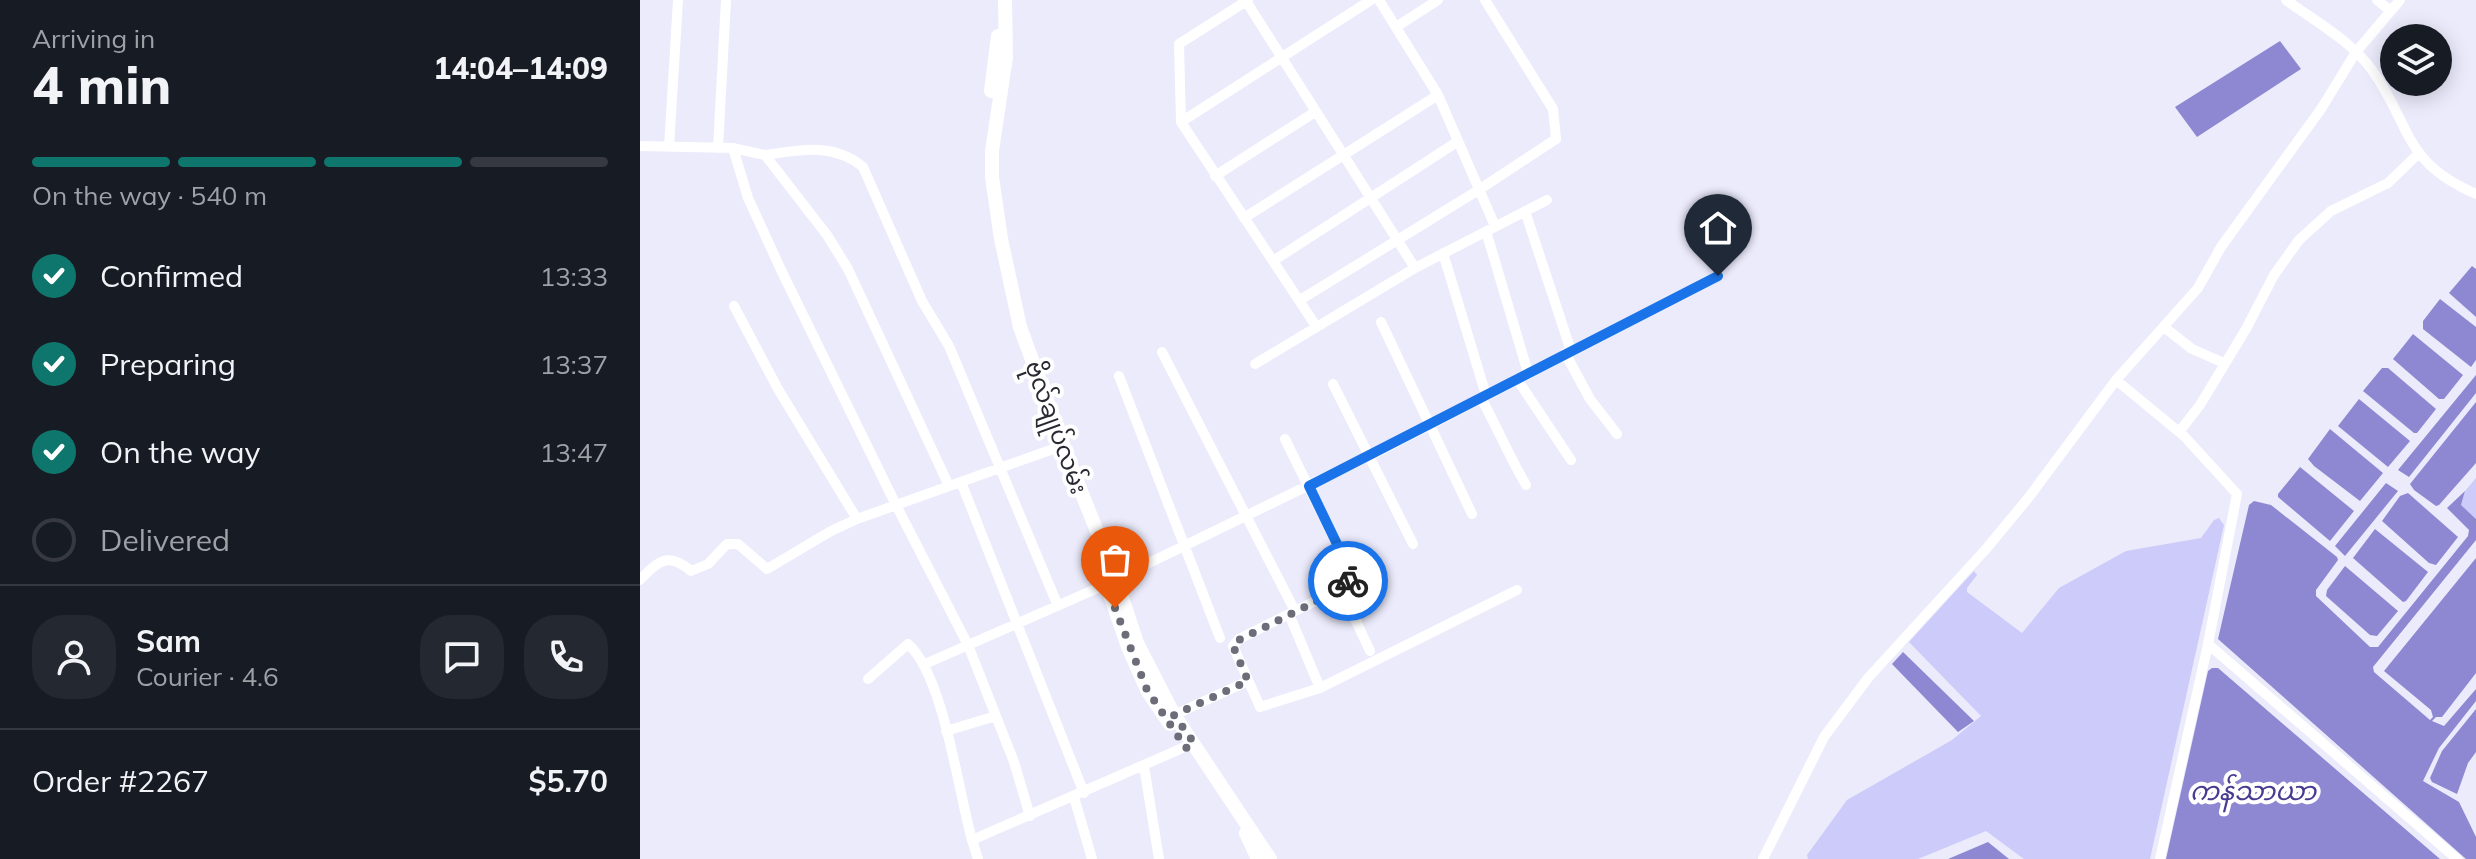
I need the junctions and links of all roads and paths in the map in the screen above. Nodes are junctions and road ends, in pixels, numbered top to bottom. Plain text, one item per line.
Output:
1 (678, 0) edge
2 (726, 0) edge
3 (996, 0) edge
4 (1005, 0) edge
5 (1247, 0) edge
6 (1371, 0) edge
7 (1379, 0) edge
8 (1438, 0) edge
9 (1485, 0) edge
10 (2286, 0) edge
11 (2377, 0) edge
12 (2400, 0) edge
13 (2391, 11) junction
14 (1396, 27) junction
15 (2356, 52) junction
16 (1282, 56) junction
17 (1438, 95) junction
18 (1315, 112) junction
19 (1181, 122) junction
20 (1457, 142) junction
21 (640, 146) edge
22 (669, 147) junction
23 (718, 148) junction
24 (733, 148) junction
25 (2418, 154) junction
26 (765, 155) junction
27 (1341, 155) junction
28 (1215, 176) junction
29 (1477, 191) junction
30 (2476, 194) edge
31 (1371, 198) junction
32 (1547, 200) dead end
33 (1525, 211) junction
34 (1244, 218) junction
35 (1490, 229) junction
36 (1398, 241) junction
37 (1443, 253) junction
38 (1273, 261) junction
39 (1415, 268) junction
40 (1718, 276) dead end
41 (1300, 300) junction
42 (734, 306) dead end
43 (1381, 322) dead end
44 (1316, 326) junction
45 (2164, 327) junction
46 (1162, 352) dead end
47 (1568, 352) junction
48 (2224, 363) junction
49 (1255, 364) dead end
50 (1528, 373) junction
51 (1119, 376) dead end
52 (1517, 379) junction
53 (2116, 380) junction
54 (1333, 384) dead end
55 (1484, 396) junction
56 (1429, 425) junction
57 (2179, 432) junction
58 (1617, 434) dead end
59 (1285, 439) dead end
60 (1056, 448) junction
61 (1368, 457) junction
62 (1571, 460) dead end
63 (999, 468) junction
64 (961, 482) junction
65 (1526, 485) dead end
66 (949, 486) junction
67 (1309, 486) junction
68 (896, 505) junction
69 (1472, 514) dead end
70 (1248, 517) junction
71 (857, 519) junction
72 (1413, 544) dead end
73 (1185, 547) junction
74 (640, 580) edge
75 (1112, 582) junction
76 (1341, 589) junction
77 (1517, 590) dead end
78 (1058, 606) junction
79 (1292, 612) junction
80 (1018, 625) junction
81 (1220, 638) dead end
82 (2208, 644) junction
83 (968, 645) junction
84 (1370, 651) dead end
85 (925, 664) junction
86 (868, 679) dead end
87 (1248, 681) junction
88 (1320, 688) junction
89 (1174, 715) junction
90 (996, 716) junction
91 (946, 731) junction
92 (1190, 745) junction
93 (1144, 766) junction
94 (1079, 795) junction
95 (1030, 816) junction
96 (972, 840) junction
97 (978, 859) edge
98 (1092, 859) edge
99 (1159, 859) edge
100 (1258, 859) edge
101 (1270, 859) edge
102 (1763, 859) edge
103 (2160, 859) edge
104 (2457, 859) edge

1 - 22 street
2 - 23 street
3 - 60 main road, ဗိုလ်ချုပ်လမ်း
4 - 75 main road, ဗိုလ်ချုပ်လမ်း
5 - 16 street
5 - 19 street
6 - 16 street
7 - 14 street
8 - 14 street
9 - 29 street
10 - 15 street
11 - 13 street
12 - 13 street
13 - 15 street
14 - 17 street
15 - 25 street
15 - 45 street
16 - 18 street
16 - 19 street
17 - 20 street
17 - 27 street
18 - 27 street
18 - 28 street
19 - 28 street
20 - 29 street
20 - 31 street
21 - 22 street
22 - 23 street
23 - 24 street
24 - 26 street
24 - 68 street
25 - 30 street
25 - 48 street
26 - 63 street
26 - 66 street
27 - 31 street
27 - 34 street
28 - 34 street
29 - 35 street
29 - 36 street
31 - 36 street
31 - 38 street
32 - 33 street
33 - 35 street
33 - 47 street
34 - 38 street
35 - 37 street
35 - 50 street
36 - 39 street
36 - 41 street
37 - 39 street
37 - 55 street
38 - 41 street
39 - 44 street
40 - 47 street
41 - 44 street
42 - 71 street
43 - 56 street
44 - 49 street
45 - 48 street
45 - 53 street
46 - 70 street
47 - 50 street
47 - 58 street
48 - 57 street
50 - 52 street
51 - 73 street
52 - 55 street
52 - 62 street
53 - 57 street
53 - 102 street
54 - 61 street
55 - 56 street
55 - 65 street
56 - 61 street
56 - 69 street
57 - 82 street
59 - 67 street
60 - 63 street
60 - 75 main road, ဗိုလ်ချုပ်လမ်း
61 - 67 street
61 - 72 street
63 - 64 street
63 - 78 street
64 - 66 street
64 - 80 street
66 - 68 street
67 - 70 street
67 - 76 street
68 - 71 street
68 - 83 street
70 - 73 street
70 - 79 street
71 - 74 street
73 - 75 street
73 - 81 street
75 - 78 street
75 - 89 main road, ဗိုလ်ချုပ်လမ်း
75 - 92 main road, ဗိုလ်ချုပ်လမ်း
76 - 79 street
76 - 84 street
77 - 88 street
78 - 80 street
79 - 87 street
79 - 88 street
80 - 83 street
80 - 94 street
82 - 103 street
82 - 104 street
83 - 85 street
83 - 90 street
85 - 86 street
85 - 91 street
87 - 88 street
87 - 89 street
89 - 92 main road, ဗိုလ်ချုပ်လမ်း
90 - 91 street
90 - 95 street
91 - 96 street
92 - 93 street
92 - 100 main road, ဗိုလ်ချုပ်လမ်း
92 - 101 main road, ဗိုလ်ချုပ်လမ်း
93 - 94 street
93 - 99 street
94 - 95 street
94 - 98 street
95 - 96 street
96 - 97 street

